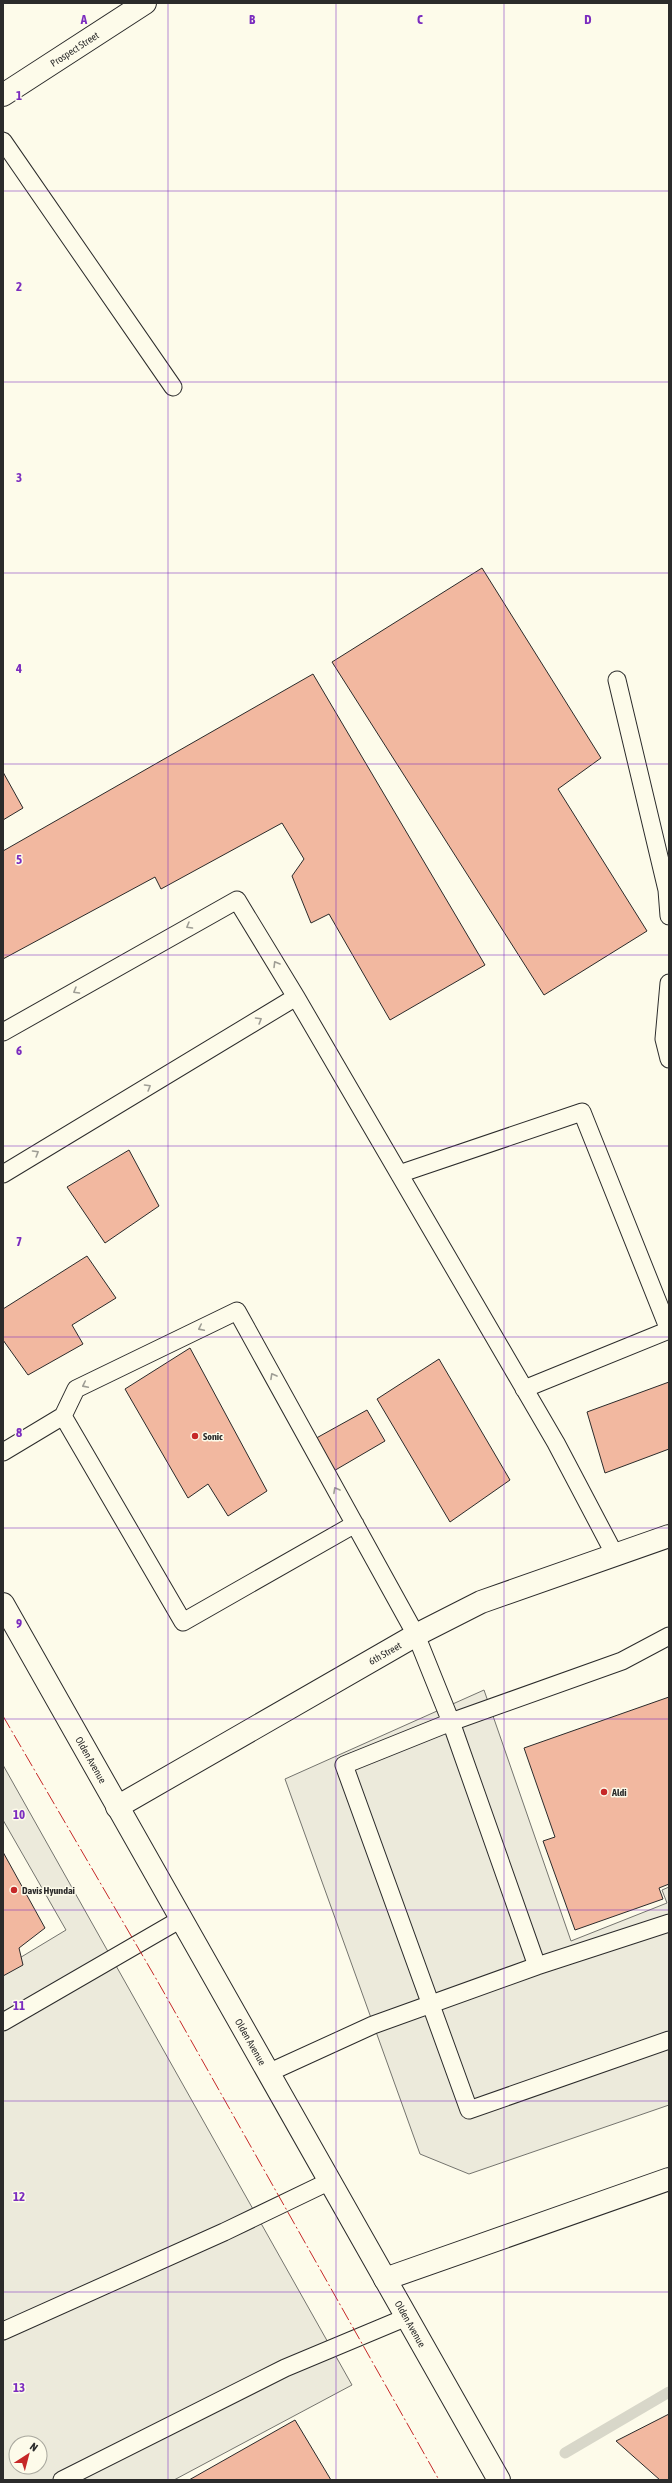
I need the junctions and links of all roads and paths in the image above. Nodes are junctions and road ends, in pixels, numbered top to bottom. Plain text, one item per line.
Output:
1 (145, 3) edge
2 (3, 95) edge
3 (3, 141) edge
4 (173, 387) dead end
5 (617, 680) dead end
6 (669, 916) edge
7 (669, 983) edge
8 (296, 997) junction
9 (3, 1032) edge
10 (669, 1059) edge
11 (3, 1174) edge
12 (398, 1174) junction
13 (524, 1389) junction
14 (63, 1416) junction
15 (3, 1452) edge
16 (355, 1524) junction
17 (669, 1536) edge
18 (615, 1555) junction
19 (3, 1604) edge
20 (416, 1635) junction
21 (669, 1636) edge
22 (451, 1722) junction
23 (117, 1807) junction
24 (181, 1919) junction
25 (669, 1923) edge
26 (538, 1966) junction
27 (431, 2004) junction
28 (3, 2022) edge
29 (669, 2040) edge
30 (268, 2073) junction
31 (669, 2179) edge
32 (330, 2181) junction
33 (385, 2279) junction
34 (407, 2317) junction
35 (3, 2331) edge
36 (62, 2480) edge
37 (499, 2480) edge

1 - 2 street, Prospect Street
3 - 4 lane
5 - 6 lane
7 - 10 lane
8 -> 9 lane
11 -> 8 lane
8 - 12 lane
12 - 13 lane
12 - 13 lane
13 - 18 lane
14 - 15 lane
14 - 16 lane
16 -> 14 lane
16 - 20 lane
17 - 18 street, 6th Street
18 - 20 street, 6th Street
19 - 23 street, Olden Avenue
20 - 22 lane
20 - 23 street, 6th Street
21 - 22 lane
22 - 26 lane
22 - 27 lane
23 - 24 street, Olden Avenue
24 - 28 lane
24 - 30 street, Olden Avenue
25 - 26 lane
26 - 27 lane
27 - 29 lane
27 - 30 lane
30 - 32 street, Olden Avenue
31 - 33 street
32 - 33 street, Olden Avenue
32 - 35 lane
33 - 34 street, Olden Avenue
34 - 36 lane
34 - 37 street, Olden Avenue

